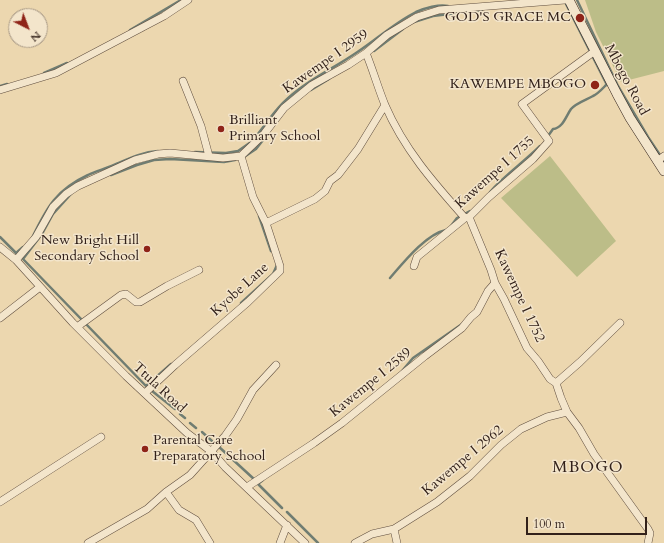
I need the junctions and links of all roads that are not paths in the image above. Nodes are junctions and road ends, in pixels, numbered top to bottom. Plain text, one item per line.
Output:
1 (188, 0) edge
2 (565, 0) edge
3 (569, 0) edge
4 (595, 51) junction
5 (366, 53) junction
6 (183, 80) dead end
7 (0, 90) edge
8 (385, 105) junction
9 (209, 156) junction
10 (241, 156) junction
11 (661, 158) edge
12 (664, 170) edge
13 (467, 217) junction
14 (266, 223) junction
15 (0, 247) edge
16 (16, 260) junction
17 (414, 266) dead end
18 (199, 270) dead end
19 (495, 283) junction
20 (40, 287) junction
21 (0, 318) edge
22 (620, 323) dead end
23 (77, 327) junction
24 (276, 365) dead end
25 (556, 383) junction
26 (145, 394) junction
27 (567, 412) junction
28 (101, 437) dead end
29 (212, 452) junction
30 (247, 487) junction
31 (166, 492) junction
32 (0, 502) edge
33 (287, 525) junction
34 (394, 529) junction
35 (88, 543) edge
36 (210, 543) edge
37 (280, 543) edge
38 (305, 543) edge
39 (355, 543) edge
40 (396, 543) edge
41 (648, 543) edge

1 - 7 street
2 - 5 street, Kawempe I 2959
3 - 4 street, Mbogo Road
4 - 11 street, Mbogo Road
4 - 13 street, Kawempe I 1755
5 - 8 street, Kawempe I 1752
5 - 10 street, Kawempe I 2959
6 - 9 street
8 - 13 street, Kawempe I 1752
8 - 14 street
9 - 10 street
9 - 16 street
10 - 14 street, Kyobe Lane
11 - 12 street, Mbogo Road
13 - 17 street, Kawempe I 1755
13 - 19 street, Kawempe I 1752
14 - 26 street, Kyobe Lane
15 - 16 street, Ttula Road
16 - 20 street, Ttula Road
18 - 23 street
19 - 25 street, Kawempe I 1752
19 - 30 street, Kawempe I 2589
20 - 21 street
20 - 23 street, Ttula Road
22 - 25 street
23 - 26 street, Ttula Road
24 - 29 street
25 - 27 street, Kawempe I 1752
26 - 29 street, Ttula Road
27 - 34 street, Kawempe I 2962
27 - 41 street, Kawempe I 1752
28 - 32 street
29 - 30 street, Ttula Road
29 - 31 street
30 - 33 street, Ttula Road
31 - 35 street
31 - 36 street
33 - 37 street
33 - 38 street, Ttula Road
34 - 39 street, Kawempe I 2962
34 - 40 street

